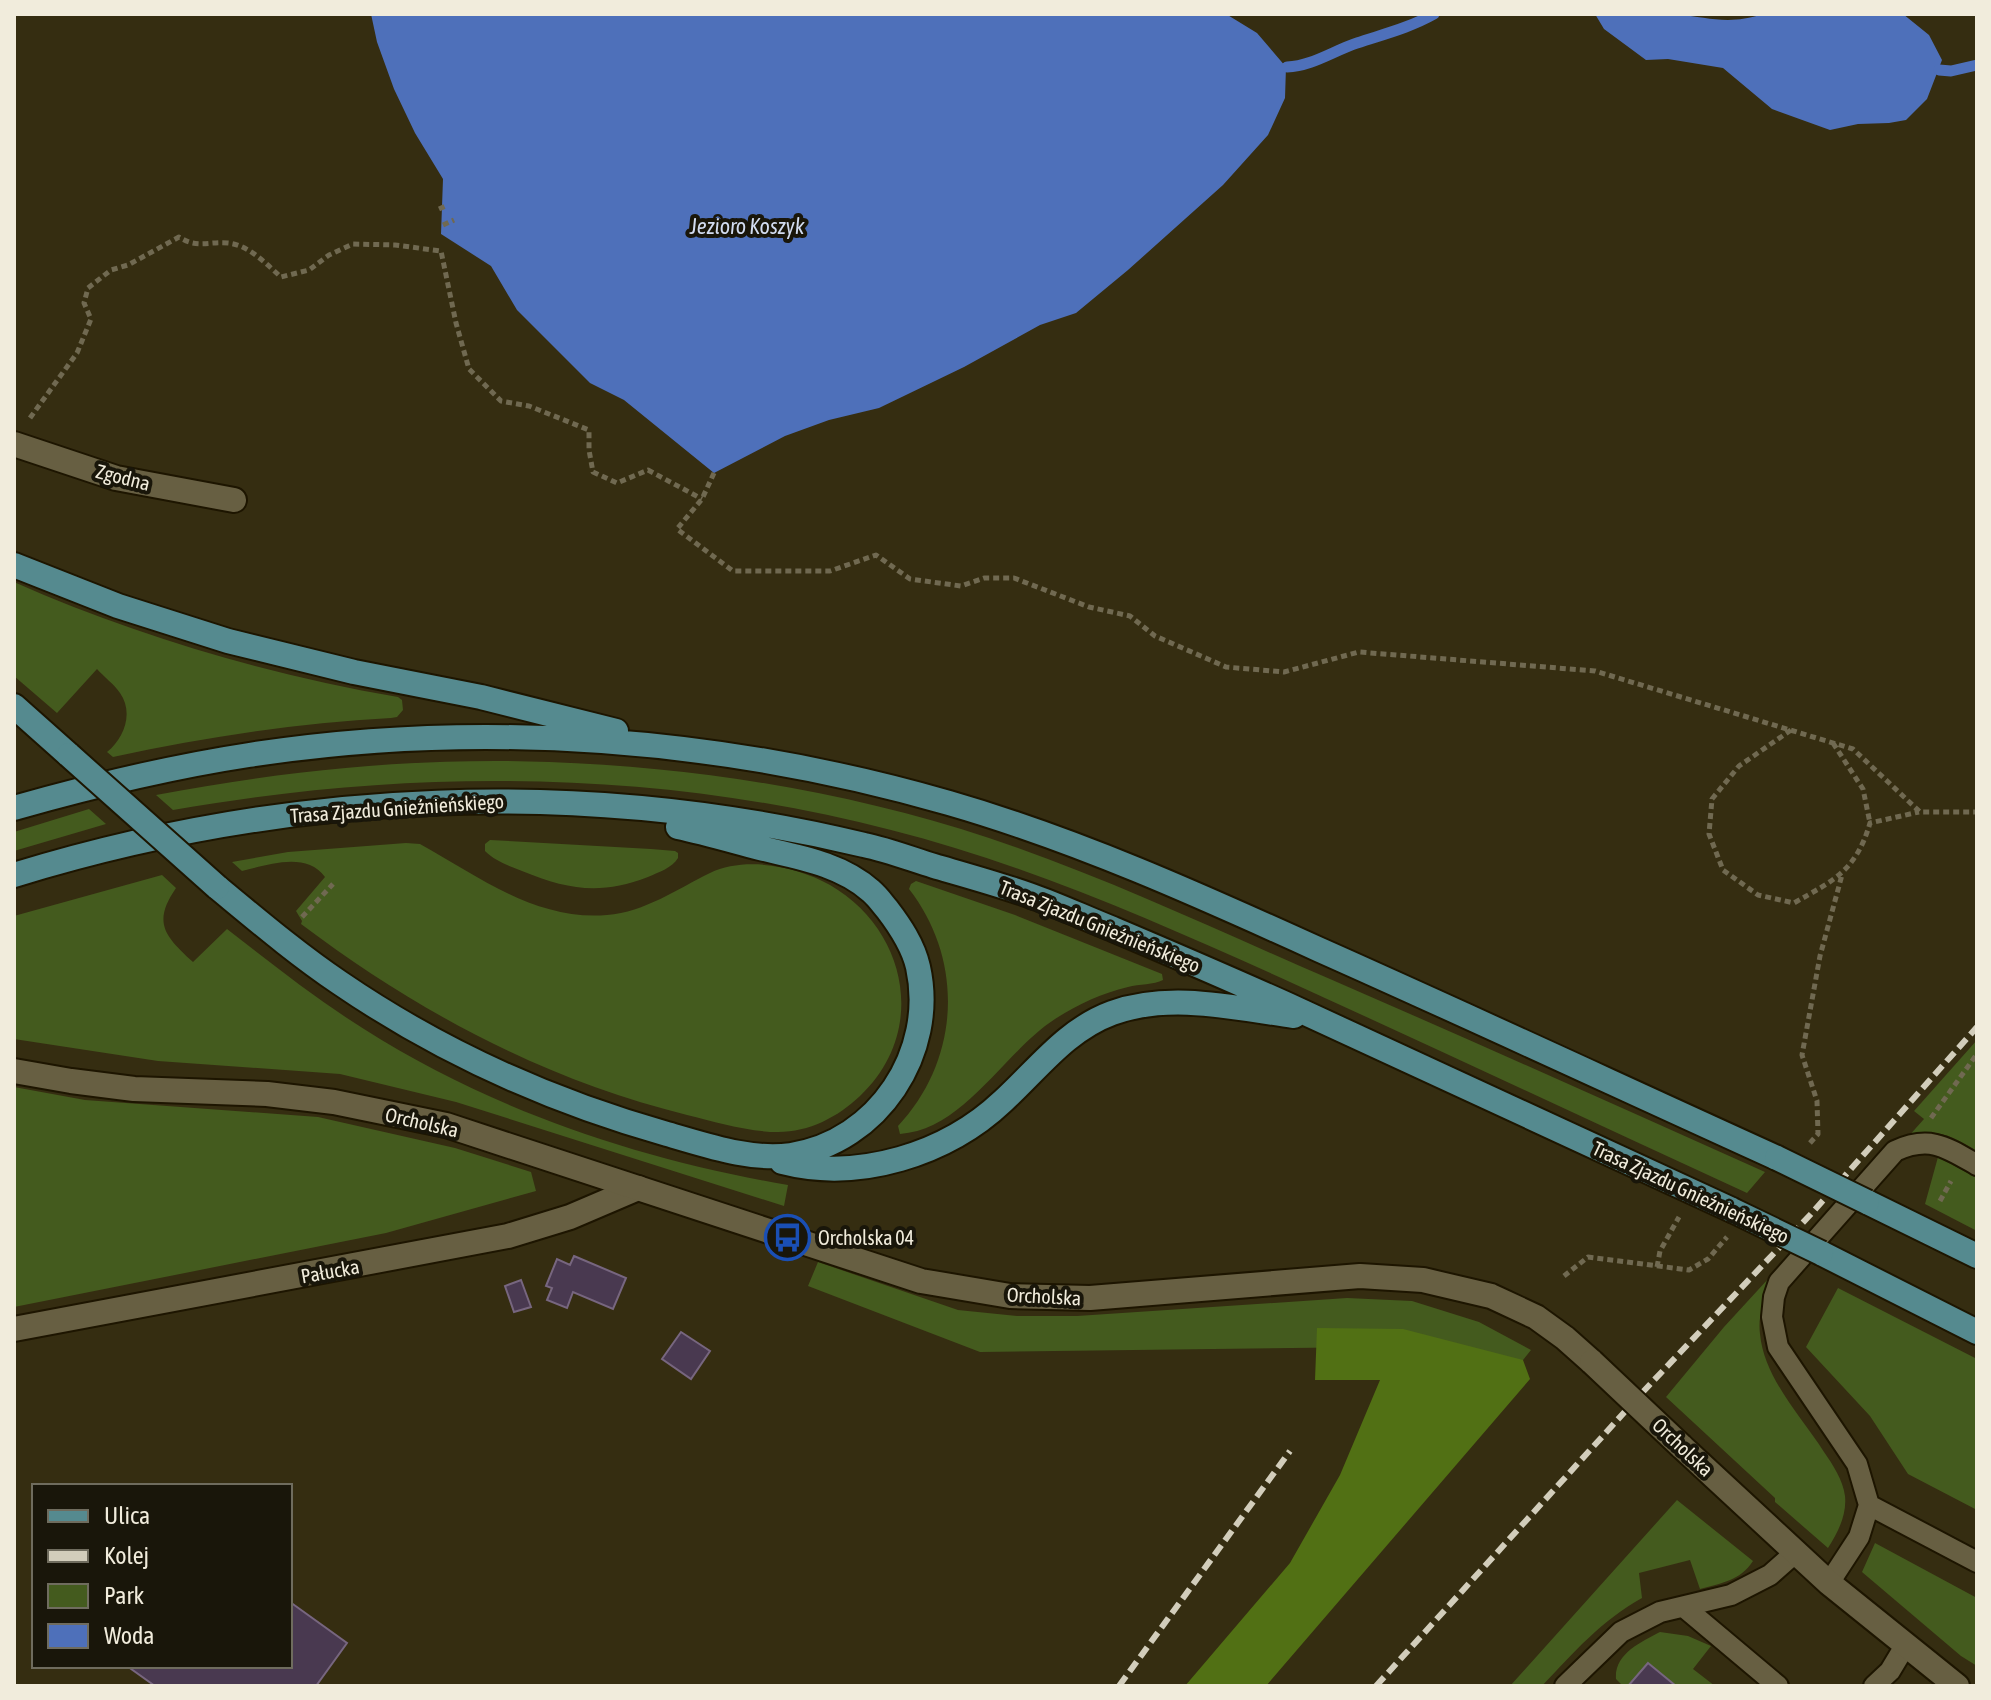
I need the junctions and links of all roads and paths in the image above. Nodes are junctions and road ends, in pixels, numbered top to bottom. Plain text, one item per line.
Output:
1 (448, 205) dead end
2 (439, 209) dead end
3 (454, 220) dead end
4 (443, 225) dead end
5 (16, 445) edge
6 (714, 473) dead end
7 (702, 499) junction
8 (234, 500) dead end
9 (14, 565) edge
10 (14, 706) edge
11 (1791, 730) junction
12 (1833, 743) junction
13 (696, 750) junction
14 (582, 805) junction
15 (14, 808) edge
16 (1920, 812) junction
17 (1977, 812) edge
18 (1870, 823) junction
19 (14, 875) edge
20 (333, 884) dead end
21 (302, 917) dead end
22 (1321, 1020) junction
23 (1977, 1054) edge
24 (14, 1071) edge
25 (1913, 1143) junction
26 (749, 1153) junction
27 (1968, 1167) edge
28 (638, 1188) junction
29 (1940, 1201) dead end
30 (1680, 1217) dead end
31 (1977, 1256) edge
32 (1657, 1267) dead end
33 (14, 1329) edge
34 (1977, 1332) edge
35 (1869, 1505) junction
36 (1796, 1552) junction
37 (1977, 1562) edge
38 (1829, 1583) junction
39 (1684, 1607) junction
40 (1905, 1646) junction
41 (1881, 1681) edge
42 (1565, 1686) edge
43 (1778, 1686) edge
44 (1957, 1686) edge

1 - 2 path
3 - 4 path
5 - 7 path
5 - 8 street, Zgodna
6 - 7 path
7 - 11 path
9 - 13 main road
10 - 26 main road, bridge
11 - 12 path
11 - 18 path
12 - 16 path
12 - 18 path
13 - 15 main road
13 - 31 main road, bridge
14 - 19 main road, Trasa Zjazdu Gnieźnieńskiego
14 - 22 main road, Trasa Zjazdu Gnieźnieńskiego
14 - 26 main road
16 - 17 path
16 - 18 path
20 - 21 path
22 - 26 main road
22 - 34 main road, Trasa Zjazdu Gnieźnieńskiego, bridge
23 - 25 path
24 - 28 street, Orcholska
25 - 27 lane
25 - 35 lane
27 - 29 path
28 - 33 street, Pałucka
28 - 36 street, Orcholska, bridge
30 - 32 path
35 - 37 lane
35 - 38 lane
36 - 38 street, Orcholska
36 - 39 lane
38 - 40 street, Orcholska
39 - 42 lane
39 - 43 lane
40 - 41 lane
40 - 44 street, Orcholska

